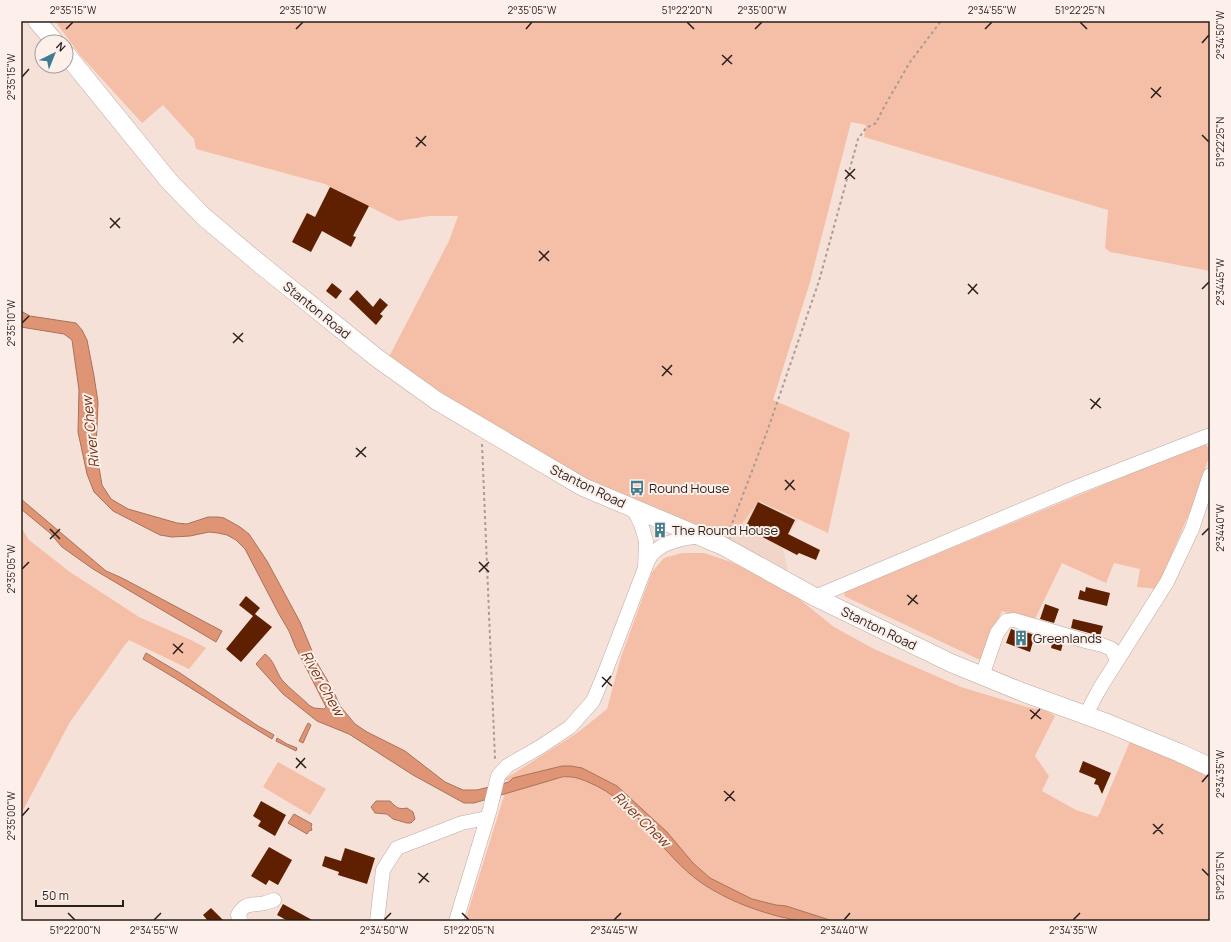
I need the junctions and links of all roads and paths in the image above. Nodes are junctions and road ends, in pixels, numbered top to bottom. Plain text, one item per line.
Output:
1 (37, 21) edge
2 (941, 21) edge
3 (48, 34) edge
4 (74, 64) edge
5 (488, 431) junction
6 (1210, 435) edge
7 (1210, 475) edge
8 (633, 508) junction
9 (701, 536) junction
10 (724, 546) junction
11 (645, 568) junction
12 (815, 597) junction
13 (1117, 661) junction
14 (982, 676) junction
15 (1085, 716) junction
16 (1210, 767) edge
17 (500, 774) junction
18 (489, 814) junction
19 (274, 900) dead end
20 (241, 921) edge
21 (377, 921) edge
22 (456, 921) edge

1 - 3 main road
2 - 10 path
4 - 5 main road, Stanton Road
5 - 8 main road, Stanton Road
5 - 17 path
6 - 12 street
7 - 13 street
8 - 9 main road, Stanton Road
8 - 11 street
9 - 10 main road, Stanton Road
9 - 11 street
10 - 12 main road, Stanton Road
11 - 17 street
12 - 14 main road, Stanton Road
13 - 14 street
13 - 15 street
14 - 15 main road, Stanton Road
15 - 16 main road, Stanton Road
17 - 18 street
18 - 21 street
18 - 22 street
19 - 20 street

